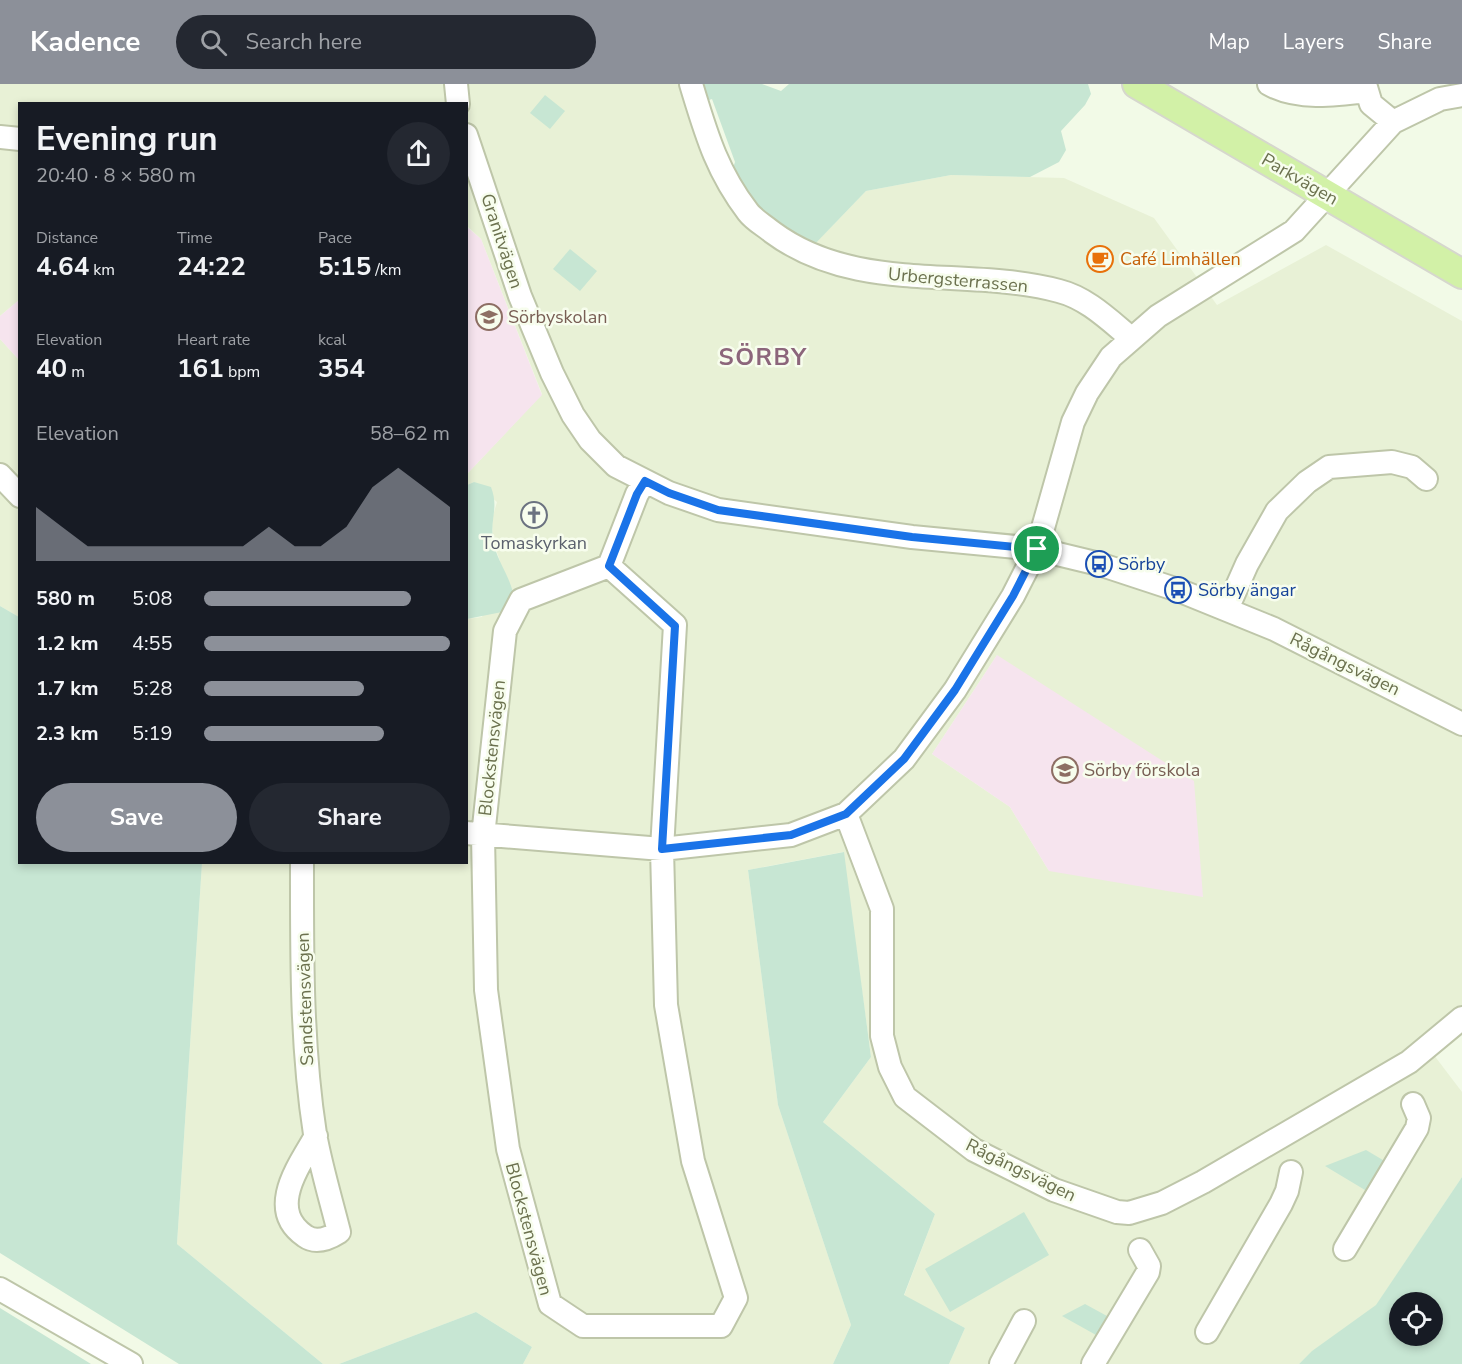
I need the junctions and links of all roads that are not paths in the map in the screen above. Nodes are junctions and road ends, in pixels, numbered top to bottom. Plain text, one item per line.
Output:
1 (456, 84) edge
2 (691, 84) edge
3 (1137, 84) edge
4 (1269, 84) edge
5 (1366, 88) edge
6 (1462, 95) edge
7 (458, 102) edge
8 (1393, 122) junction
9 (0, 137) edge
10 (18, 139) edge
11 (468, 141) edge
12 (1328, 195) junction
13 (1462, 274) edge
14 (1131, 338) junction
15 (0, 475) edge
16 (1426, 479) dead end
17 (645, 481) junction
18 (18, 494) edge
19 (1037, 549) junction
20 (609, 566) junction
21 (1227, 609) junction
22 (1462, 724) edge
23 (846, 814) junction
24 (475, 834) edge
25 (662, 849) junction
26 (302, 864) edge
27 (1462, 1018) edge
28 (1413, 1104) dead end
29 (316, 1136) dead end
30 (1291, 1172) dead end
31 (1346, 1249) dead end
32 (1140, 1250) dead end
33 (0, 1289) edge
34 (1024, 1321) dead end
35 (1207, 1332) dead end
36 (132, 1364) edge
37 (1001, 1364) edge
38 (1093, 1364) edge

1 - 7 street
2 - 14 street, Urbergsterrassen
3 - 12 main road, Parkvägen
4 - 5 street
5 - 8 street
6 - 8 street
8 - 12 street
9 - 10 street
11 - 17 street, Granitvägen
12 - 13 main road, Parkvägen
12 - 14 street
14 - 19 street
15 - 18 street
16 - 21 street
17 - 19 street, Granitvägen
17 - 20 street
19 - 21 street, Rågångsvägen
19 - 23 street
20 - 24 street, Blockstensvägen
20 - 25 street, Blockstensvägen
21 - 22 street, Rågångsvägen
23 - 25 street
23 - 27 street, Rågångsvägen
24 - 25 street
24 - 25 street, Blockstensvägen
26 - 29 street, Sandstensvägen
28 - 31 street
30 - 35 street
32 - 38 street
33 - 36 street
34 - 37 street

